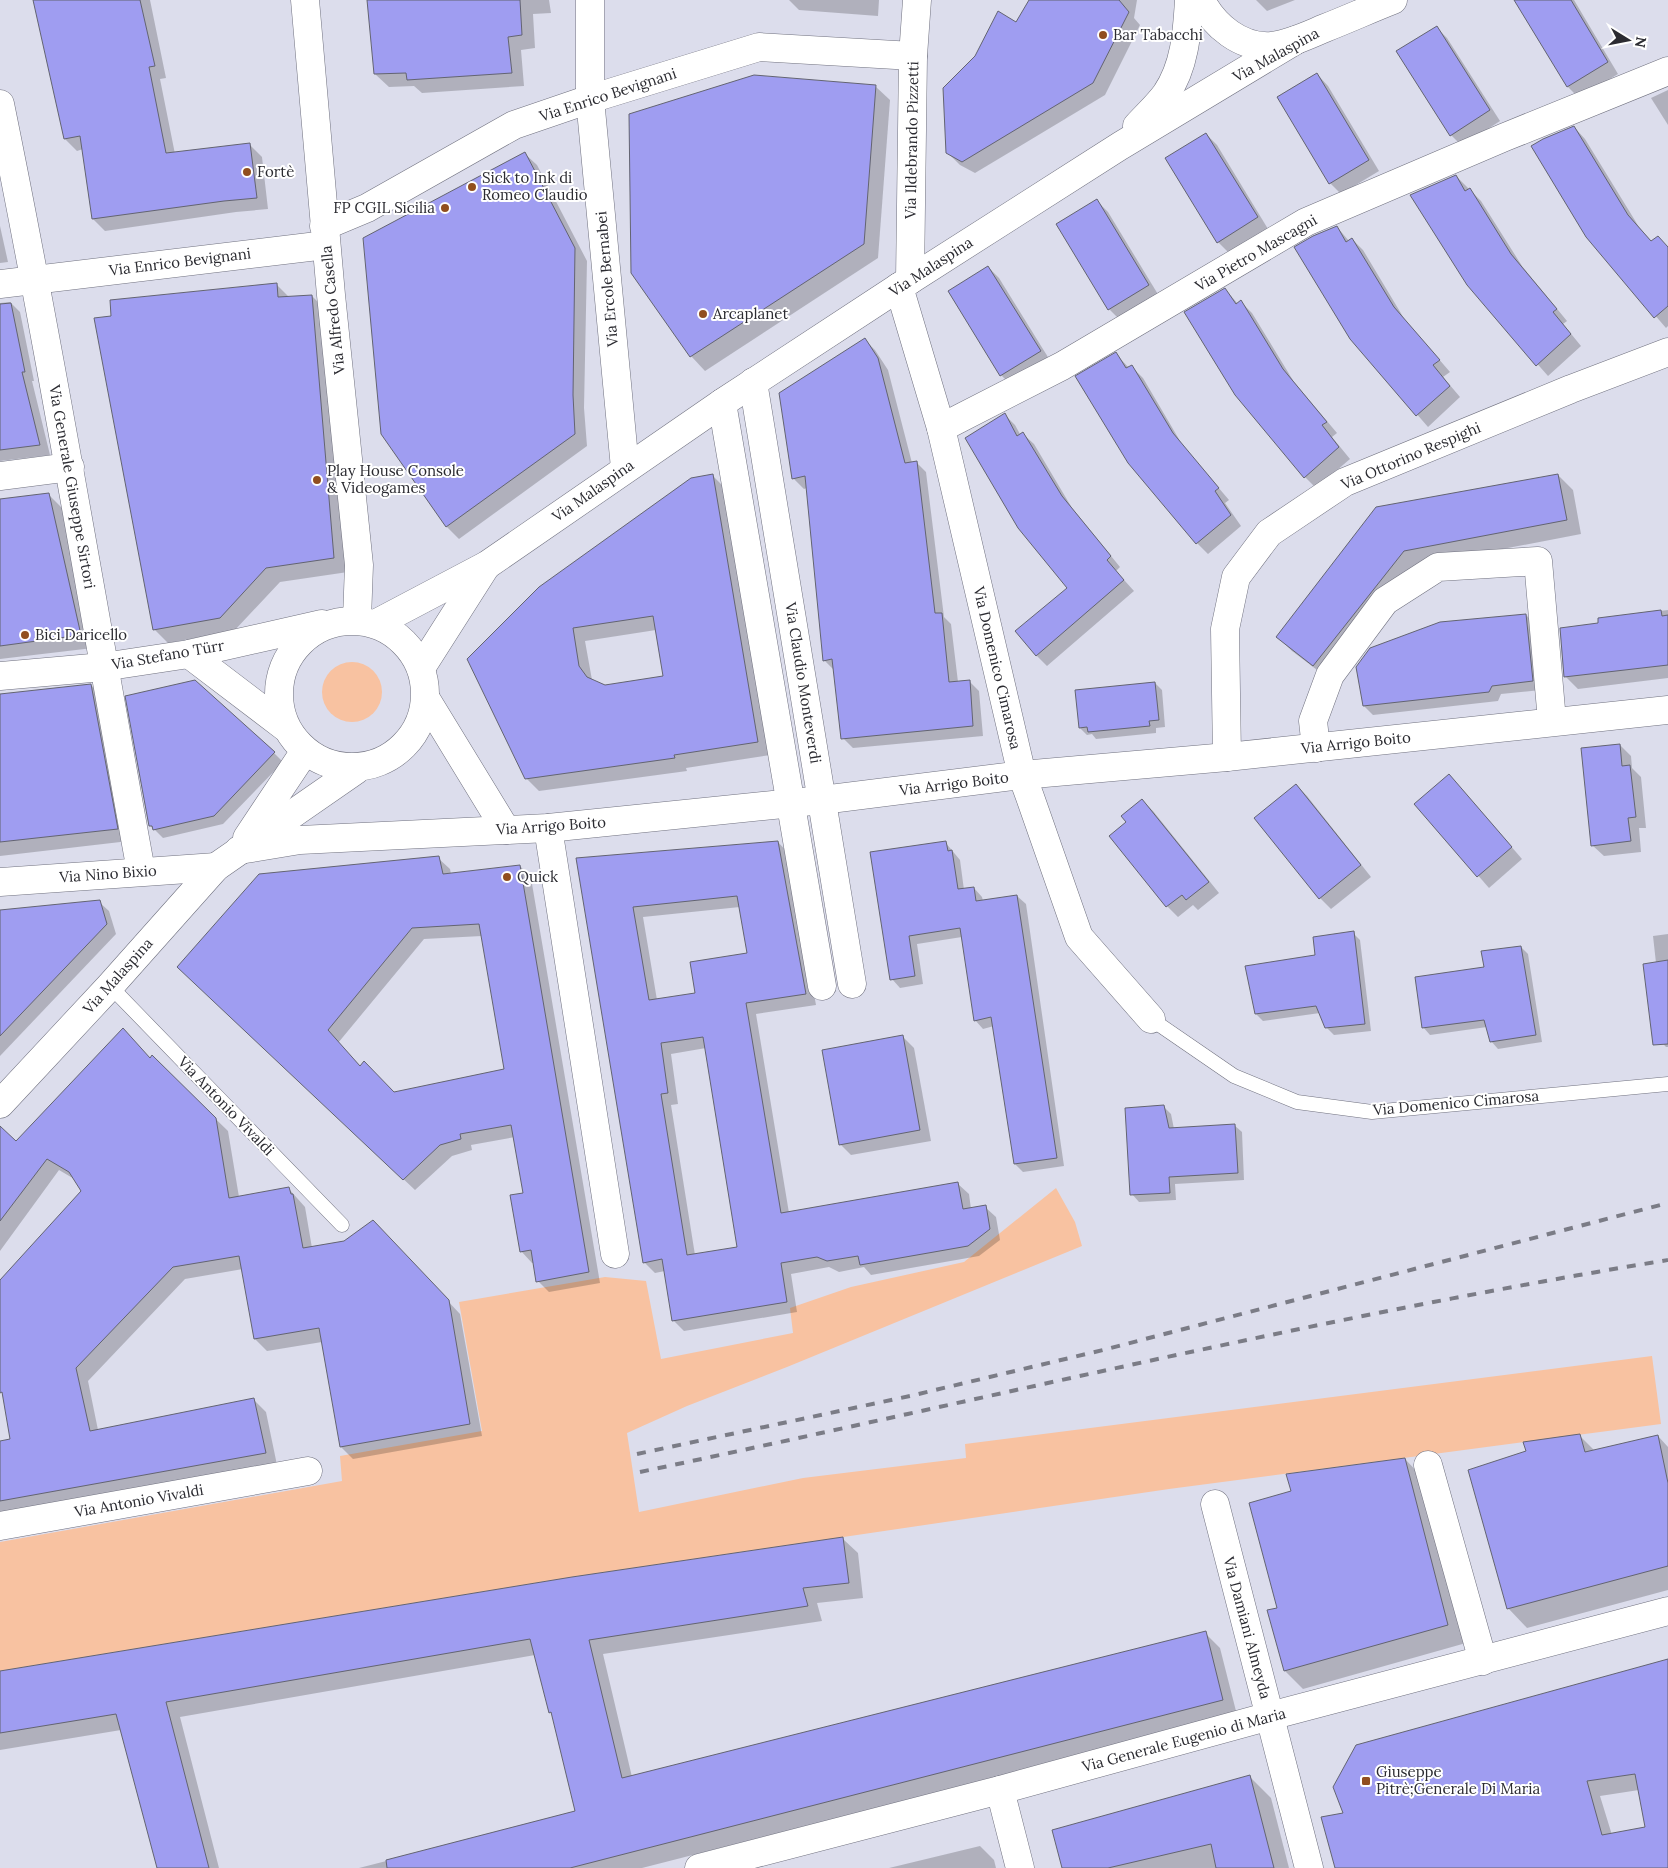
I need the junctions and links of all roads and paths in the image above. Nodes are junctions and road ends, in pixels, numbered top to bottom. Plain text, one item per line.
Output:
1 (305, 0) edge
2 (590, 0) edge
3 (917, 0) edge
4 (1189, 0) edge
5 (1201, 0) edge
6 (1393, 0) edge
7 (1296, 40) junction
8 (913, 56) junction
9 (1668, 71) edge
10 (590, 99) junction
11 (0, 104) edge
12 (1120, 146) junction
13 (325, 235) junction
14 (35, 280) junction
15 (0, 284) edge
16 (905, 284) junction
17 (1668, 352) edge
18 (753, 382) junction
19 (722, 403) junction
20 (941, 428) junction
21 (70, 467) junction
22 (625, 468) junction
23 (0, 476) edge
24 (487, 565) junction
25 (356, 621) junction
26 (189, 654) junction
27 (103, 667) junction
28 (421, 668) junction
29 (0, 676) edge
30 (426, 699) junction
31 (1668, 710) edge
32 (1552, 722) junction
33 (285, 726) junction
34 (1316, 748) junction
35 (305, 751) junction
36 (1227, 757) junction
37 (356, 770) junction
38 (1022, 775) junction
39 (822, 800) junction
40 (792, 802) junction
41 (548, 828) junction
42 (506, 830) junction
43 (239, 850) junction
44 (216, 867) junction
45 (141, 871) junction
46 (0, 882) edge
47 (852, 984) dead end
48 (110, 986) junction
49 (822, 986) dead end
50 (1152, 1018) joint
51 (1668, 1084) edge
52 (0, 1104) edge
53 (342, 1226) dead end
54 (615, 1254) dead end
55 (1428, 1464) dead end
56 (308, 1471) dead end
57 (1215, 1504) dead end
58 (0, 1526) edge
59 (1668, 1611) edge
60 (1483, 1661) junction
61 (1270, 1716) junction
62 (1000, 1790) junction
63 (712, 1866) edge
64 (1020, 1868) edge
65 (1309, 1868) edge

1 - 13 street, Via Alfredo Casella
2 - 10 street, Via Ercole Bernabei
3 - 8 street, Via Ildebrando Pizzetti
4 - 12 street
5 - 7 street
6 - 7 street, Via Malaspina
7 - 12 street, Via Malaspina
8 - 10 street, Via Enrico Bevignani
8 - 16 street, Via Ildebrando Pizzetti
9 - 20 street, Via Pietro Mascagni
10 - 13 street, Via Enrico Bevignani
10 - 22 street, Via Ercole Bernabei
11 - 14 street, Via Generale Giuseppe Sirtori
12 - 16 street, Via Malaspina
13 - 14 street, Via Enrico Bevignani
13 - 25 street, Via Alfredo Casella
14 - 15 street, Via Enrico Bevignani
14 - 21 street, Via Generale Giuseppe Sirtori
16 - 18 street, Via Malaspina
16 - 20 street, Via Domenico Cimarosa
17 - 36 street, Via Ottorino Respighi
18 - 19 street, Via Malaspina
18 - 39 street, Via Claudio Monteverdi
19 - 22 street, Via Malaspina
19 - 40 street, Via Claudio Monteverdi
20 - 38 street, Via Domenico Cimarosa
21 - 23 street
21 - 27 street, Via Generale Giuseppe Sirtori
22 - 24 street, Via Malaspina
24 - 25 street
24 - 28 street
25 - 26 street, Via Stefano Türr
25 - 28 street
25 - 33 street
26 - 27 street, Via Stefano Türr
26 - 33 street
27 - 29 street, Via Stefano Türr
27 - 45 street, Via Generale Giuseppe Sirtori
28 - 30 street
30 - 37 street
30 - 42 street
31 - 32 street, Via Arrigo Boito
32 - 34 street, Via Arrigo Boito
32 - 34 street
33 - 35 street
34 - 36 street, Via Arrigo Boito
35 - 37 street
35 - 43 street
36 - 38 street, Via Arrigo Boito
37 - 43 street, Via Malaspina
38 - 39 street, Via Arrigo Boito
38 - 50 street, Via Domenico Cimarosa
39 - 40 street, Via Arrigo Boito
39 - 47 street, Via Claudio Monteverdi
40 - 41 street, Via Arrigo Boito
40 - 49 street, Via Claudio Monteverdi
41 - 42 street, Via Arrigo Boito
41 - 54 street
42 - 43 street, Via Arrigo Boito
43 - 44 street, Via Malaspina
44 - 45 street, Via Nino Bixio
44 - 48 street, Via Malaspina
45 - 46 street, Via Nino Bixio
48 - 52 street, Via Malaspina
48 - 53 lane, Via Antonio Vivaldi
50 - 51 lane, Via Domenico Cimarosa
55 - 60 street
56 - 58 street, Via Antonio Vivaldi
57 - 61 street, Via Damiani Almeyda
59 - 60 street, Via Generale Eugenio di Maria
60 - 61 street, Via Generale Eugenio di Maria
61 - 62 street, Via Generale Eugenio di Maria
61 - 65 street, Via Damiani Almeyda
62 - 63 street, Via Generale Eugenio di Maria
62 - 64 street

